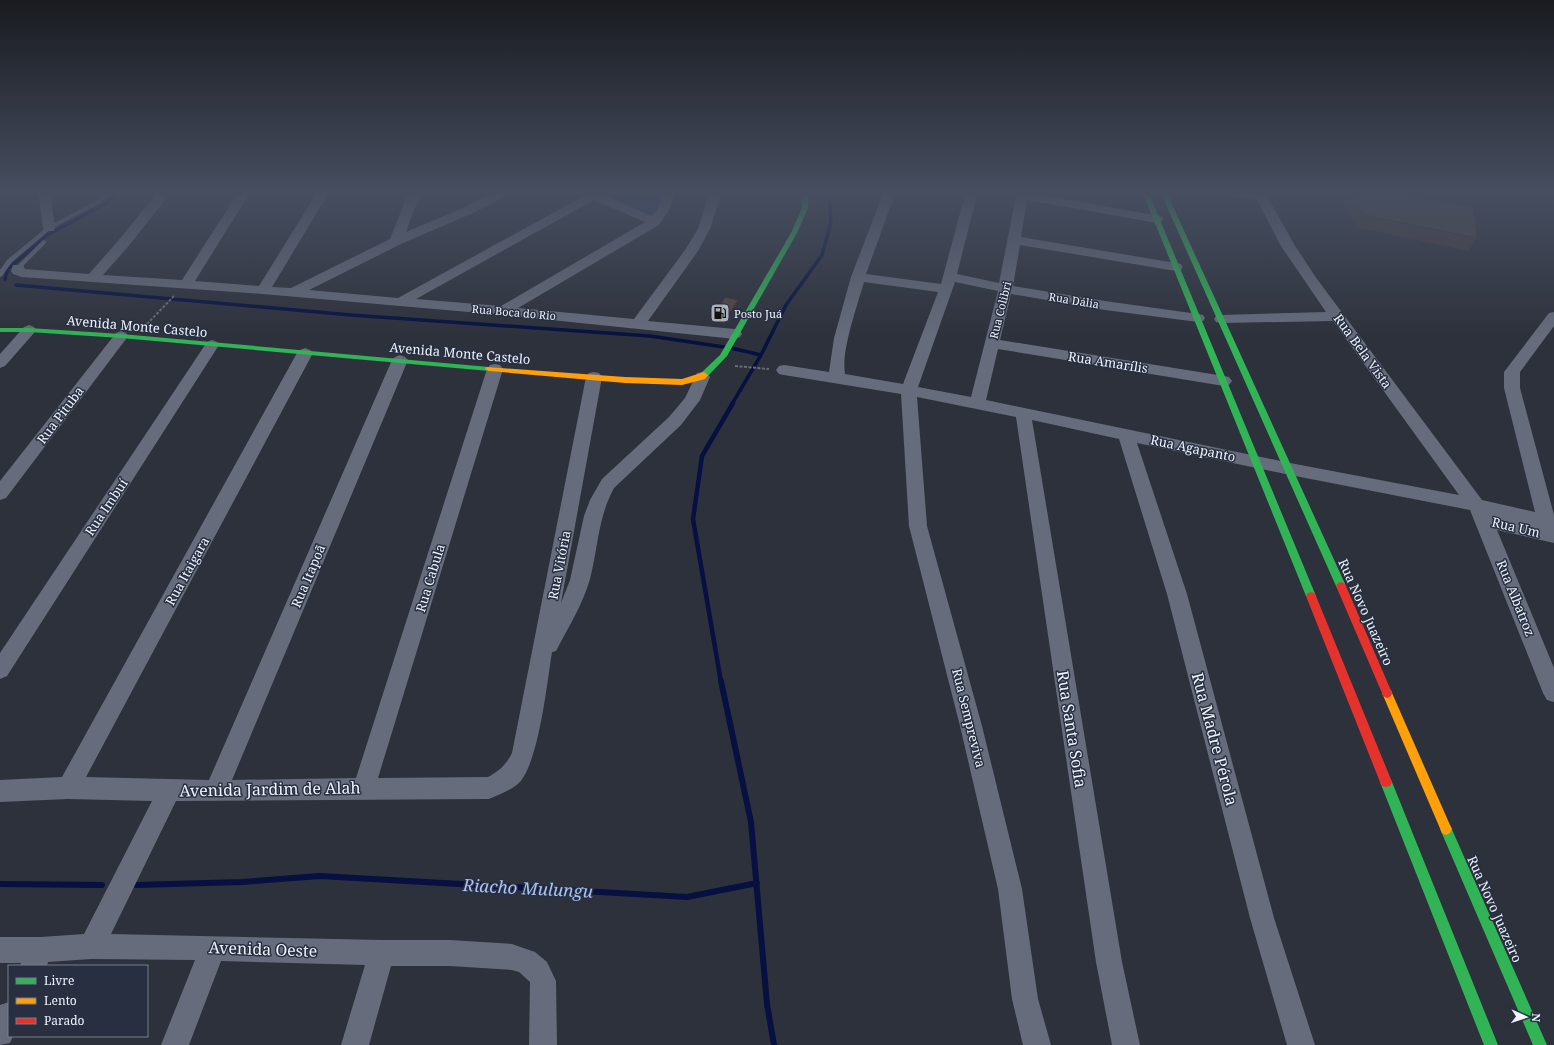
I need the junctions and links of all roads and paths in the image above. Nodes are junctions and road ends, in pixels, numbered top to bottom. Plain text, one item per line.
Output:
1 (35, 240) edge
2 (126, 240) edge
3 (214, 240) edge
4 (294, 240) edge
5 (399, 240) edge
6 (513, 240) edge
7 (625, 240) edge
8 (698, 240) edge
9 (790, 240) edge
10 (872, 240) edge
11 (959, 240) edge
12 (1015, 240) joint
13 (1165, 240) edge
14 (1185, 240) edge
15 (1285, 240) edge
16 (396, 241) joint
17 (44, 242) dead end
18 (1176, 267) junction
19 (18, 268) joint
20 (0, 275) edge
21 (858, 277) junction
22 (92, 278) junction
23 (948, 283) junction
24 (186, 285) junction
25 (1005, 289) junction
26 (263, 290) junction
27 (292, 293) junction
28 (174, 296) dead end
29 (400, 302) junction
30 (504, 311) junction
31 (1337, 316) junction
32 (1554, 316) edge
33 (1198, 318) junction
34 (1221, 320) junction
35 (638, 324) junction
36 (0, 330) edge
37 (29, 330) junction
38 (128, 337) junction
39 (733, 338) junction
40 (992, 343) junction
41 (212, 345) junction
42 (305, 353) junction
43 (400, 360) junction
44 (0, 363) edge
45 (744, 367) dead end
46 (495, 369) junction
47 (777, 370) joint
48 (594, 377) junction
49 (702, 377) junction
50 (840, 379) junction
51 (1224, 381) junction
52 (909, 390) junction
53 (977, 404) junction
54 (1023, 413) junction
55 (1126, 434) junction
56 (1257, 462) junction
57 (1290, 469) junction
58 (0, 493) edge
59 (1480, 513) junction
60 (1551, 530) edge
61 (541, 660) junction
62 (0, 670) edge
63 (1554, 693) edge
64 (523, 754) joint
65 (68, 788) junction
66 (364, 788) junction
67 (170, 790) junction
68 (0, 791) edge
69 (216, 791) junction
70 (91, 946) junction
71 (213, 948) junction
72 (0, 950) edge
73 (382, 953) junction
74 (37, 958) edge
75 (8, 1016) edge
76 (0, 1033) edge
77 (175, 1045) edge
78 (355, 1045) edge
79 (543, 1045) edge
80 (1037, 1045) edge
81 (1126, 1045) edge
82 (1301, 1045) edge
83 (1492, 1045) edge
84 (1540, 1045) edge

1 - 20 lane
2 - 22 street
3 - 24 street
4 - 26 street
5 - 16 street
6 - 29 street
7 - 30 street
8 - 35 street
9 - 39 street, Avenida Monte Castelo
10 - 21 street
11 - 23 street
12 - 18 street
12 - 25 street, Rua Colibri
13 - 18 street
14 - 34 street, Rua Novo Juazeiro
15 - 31 street, Rua Bela Vista
16 - 27 street
17 - 19 lane
18 - 33 street
19 - 22 street, Rua Boca do Rio
21 - 23 street, Rua Dália
21 - 50 street
22 - 24 street, Rua Boca do Rio
23 - 25 street, Rua Dália
23 - 52 street
24 - 26 street, Rua Boca do Rio
25 - 33 street, Rua Dália
25 - 40 street, Rua Colibri
26 - 27 street, Rua Boca do Rio
27 - 29 street, Rua Boca do Rio
28 - 38 path
29 - 30 street, Rua Boca do Rio
30 - 35 street, Rua Boca do Rio
31 - 34 street
31 - 59 street, Rua Bela Vista
32 - 60 street
33 - 51 street
34 - 57 street, Rua Novo Juazeiro
35 - 39 street, Rua Boca do Rio
36 - 37 street, Avenida Monte Castelo
37 - 38 street, Avenida Monte Castelo
37 - 44 street
38 - 41 street, Avenida Monte Castelo
38 - 58 street, Rua Pituba
39 - 49 street, Avenida Monte Castelo
40 - 51 street, Rua Amarílis
40 - 53 street, Rua Colibri
41 - 42 street, Avenida Monte Castelo
41 - 62 street, Rua Imbuí
42 - 43 street, Avenida Monte Castelo
42 - 65 street, Rua Itaigara
43 - 46 street, Avenida Monte Castelo
43 - 69 street, Rua Itapoã
45 - 47 path
46 - 48 street, Avenida Monte Castelo
46 - 66 street, Rua Cabula
47 - 50 street, Rua Agapanto
48 - 49 street, Avenida Monte Castelo
48 - 61 street, Rua Vitória
49 - 61 street
50 - 52 street, Rua Agapanto
51 - 56 street
52 - 53 street, Rua Agapanto
52 - 80 street, Rua Sempreviva
53 - 54 street, Rua Agapanto
54 - 55 street, Rua Agapanto
54 - 81 street, Rua Santa Sofia
55 - 56 street, Rua Agapanto
55 - 82 street, Rua Madre Pérola
56 - 57 street, Rua Agapanto
56 - 83 street
57 - 59 street, Rua Agapanto
57 - 84 street, Rua Novo Juazeiro
59 - 60 street, Rua Um
59 - 63 street, Rua Albatroz
61 - 64 street, Rua Vitória
64 - 66 street, Avenida Jardim de Alah
65 - 67 street, Avenida Jardim de Alah
65 - 68 street, Avenida Jardim de Alah
66 - 69 street, Avenida Jardim de Alah
67 - 69 street, Avenida Jardim de Alah
67 - 70 street
70 - 71 street, Avenida Oeste
70 - 74 street, Avenida Oeste
71 - 73 street, Avenida Oeste
71 - 77 street
72 - 74 street, Avenida Oeste
73 - 78 street
73 - 79 street, Avenida Oeste
75 - 76 street

